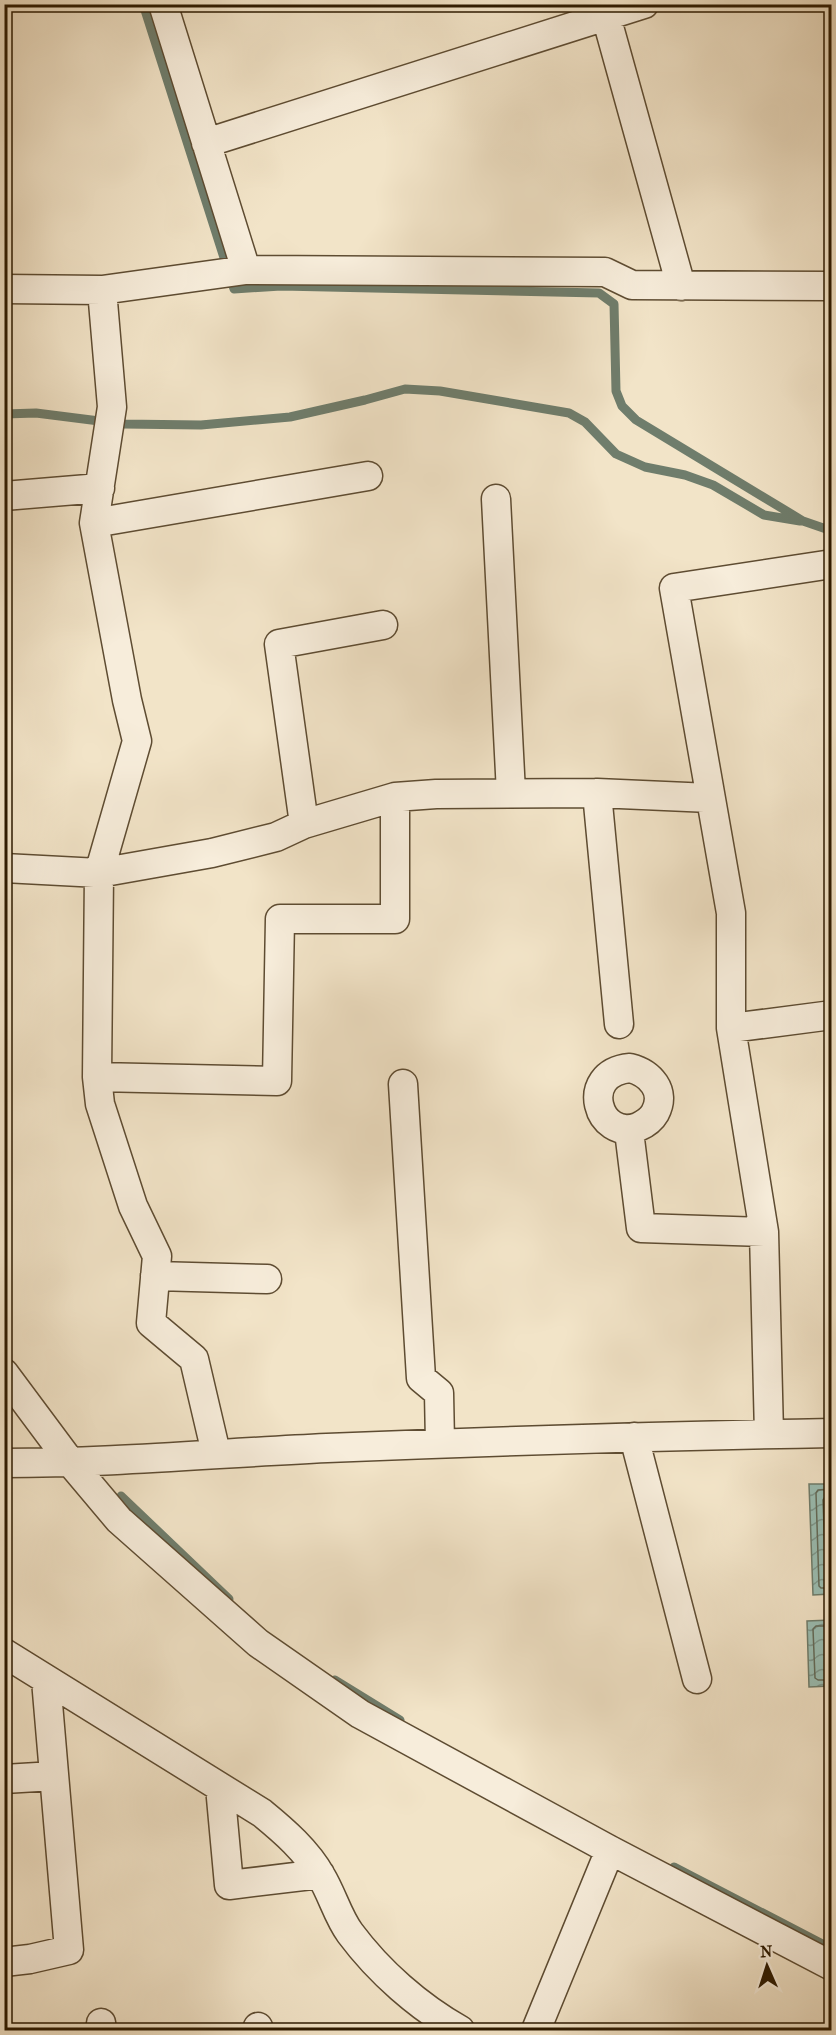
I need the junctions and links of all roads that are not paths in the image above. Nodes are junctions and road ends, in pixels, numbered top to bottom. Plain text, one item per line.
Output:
1 (163, 4) edge
2 (644, 4) edge
3 (603, 10) edge
4 (206, 143) junction
5 (246, 270) junction
6 (681, 286) junction
7 (831, 286) edge
8 (4, 289) edge
9 (102, 290) junction
10 (368, 476) dead end
11 (100, 488) junction
12 (4, 496) edge
13 (496, 499) dead end
14 (94, 522) junction
15 (831, 564) edge
16 (383, 625) dead end
17 (511, 793) junction
18 (597, 793) junction
19 (395, 797) junction
20 (710, 798) junction
21 (304, 824) junction
22 (4, 868) edge
23 (99, 873) junction
24 (831, 1015) edge
25 (619, 1024) dead end
26 (731, 1028) junction
27 (97, 1077) junction
28 (403, 1084) dead end
29 (629, 1131) dead end
30 (764, 1232) junction
31 (155, 1276) junction
32 (267, 1279) dead end
33 (4, 1372) edge
34 (831, 1433) edge
35 (769, 1434) junction
36 (634, 1437) junction
37 (440, 1443) junction
38 (216, 1453) junction
39 (4, 1463) edge
40 (71, 1463) junction
41 (4, 1653) edge
42 (696, 1679) dead end
43 (46, 1680) junction
44 (54, 1776) junction
45 (4, 1779) edge
46 (220, 1786) junction
47 (610, 1850) junction
48 (320, 1874) junction
49 (4, 1962) edge
50 (831, 1966) edge
51 (460, 2031) edge
52 (536, 2031) edge

1 - 4 street
2 - 3 street
3 - 4 street
3 - 6 street
4 - 5 street
5 - 6 street
5 - 9 street
6 - 7 street
8 - 9 street
9 - 11 street
10 - 14 street
11 - 12 street
11 - 14 street
13 - 17 street
14 - 23 street
15 - 20 street
16 - 21 street
17 - 18 street
17 - 19 street
18 - 20 street
18 - 25 street
19 - 21 street
19 - 27 street
20 - 26 street
21 - 23 street
22 - 23 street
23 - 27 street
24 - 26 street
26 - 30 street
27 - 31 street
28 - 37 street
29 - 30 street
30 - 35 street
31 - 32 street
31 - 38 street
33 - 40 street
34 - 35 street
35 - 36 street
36 - 37 street
36 - 42 street
37 - 38 street
38 - 40 street
39 - 40 street
40 - 47 street
41 - 43 street
43 - 44 street
43 - 46 street
44 - 45 street
44 - 49 street
46 - 48 street
46 - 48 street
47 - 50 street
47 - 52 street
48 - 51 street

